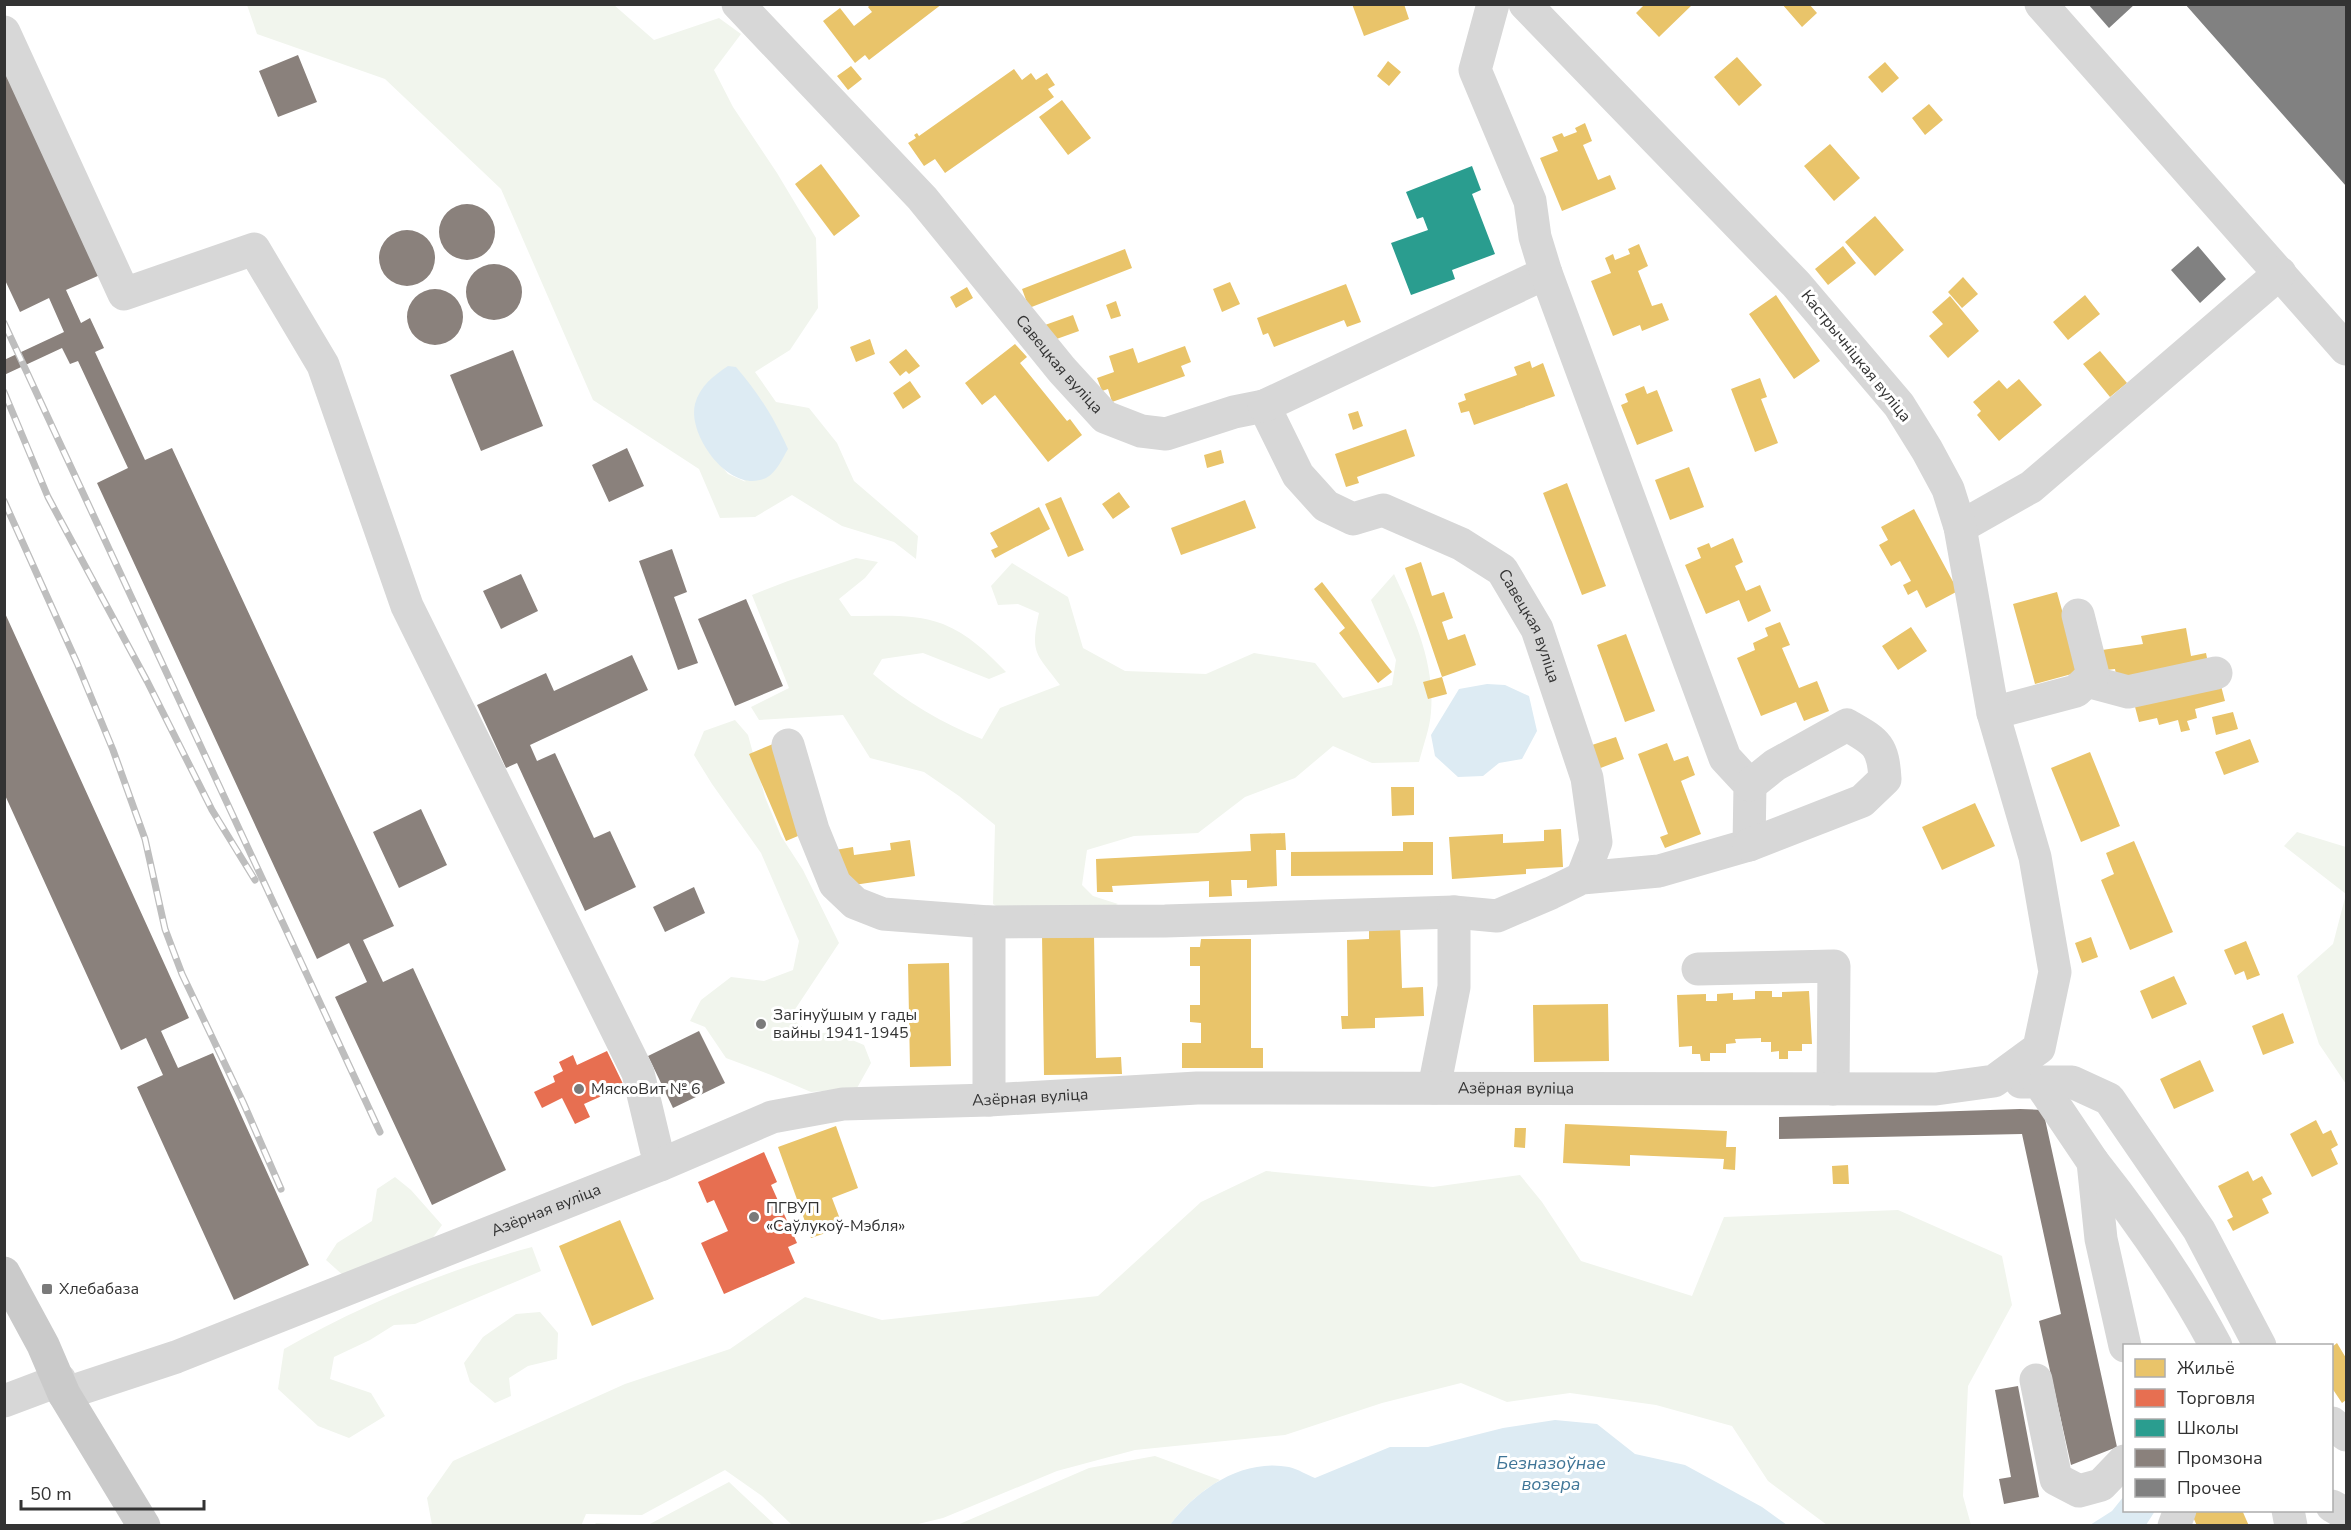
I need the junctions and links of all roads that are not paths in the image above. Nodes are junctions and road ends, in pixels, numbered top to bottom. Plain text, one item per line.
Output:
1 (738, 4) edge
2 (1493, 4) edge
3 (1525, 4) edge
4 (2041, 4) edge
5 (4, 32) edge
6 (1546, 273) junction
7 (2280, 273) junction
8 (2346, 349) edge
9 (1264, 405) junction
10 (1960, 527) junction
11 (2078, 615) dead end
12 (2216, 673) dead end
13 (2087, 681) junction
14 (1993, 713) junction
15 (788, 744) dead end
16 (1750, 786) junction
17 (1749, 845) junction
18 (1582, 878) junction
19 (1454, 912) junction
20 (989, 922) junction
21 (1698, 969) dead end
22 (2039, 1048) joint
23 (1994, 1081) junction
24 (2039, 1082) junction
25 (1434, 1088) junction
26 (1833, 1089) junction
27 (989, 1100) junction
28 (2093, 1162) junction
29 (660, 1164) junction
30 (4, 1273) edge
31 (2125, 1344) edge
32 (2215, 1344) edge
33 (2259, 1344) edge
34 (2036, 1380) dead end
35 (62, 1387) junction
36 (4, 1401) edge
37 (2333, 1425) edge
38 (2346, 1435) edge
39 (2123, 1462) edge
40 (144, 1526) edge

1 - 9 street, Савецкая вуліца
2 - 6 street
3 - 10 street, Кастрычніцкая вуліца
4 - 7 street
5 - 29 street
6 - 9 street
6 - 16 street
7 - 8 street
7 - 10 street
9 - 18 street, Савецкая вуліца
10 - 14 street, Кастрычніцкая вуліца
11 - 13 street
12 - 13 street
13 - 14 street
14 - 22 street, Кастрычніцкая вуліца
15 - 20 street
16 - 17 street
16 - 17 street
17 - 18 street
18 - 19 street
19 - 20 street
19 - 25 street
20 - 27 street
21 - 26 street
22 - 23 street, Азёрная вуліца
23 - 24 street
23 - 26 street, Азёрная вуліца
24 - 28 street
24 - 33 street
25 - 26 street, Азёрная вуліца
25 - 27 street, Азёрная вуліца
27 - 29 street, Азёрная вуліца
28 - 31 street
28 - 32 street
29 - 35 street, Азёрная вуліца
30 - 35 main road
34 - 39 street
35 - 36 street, Азёрная вуліца
35 - 40 main road
37 - 38 street

